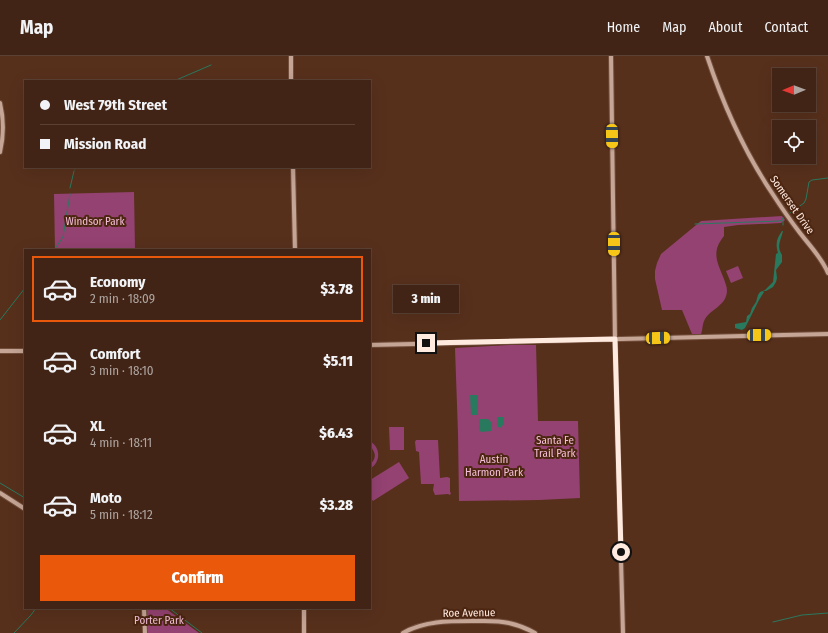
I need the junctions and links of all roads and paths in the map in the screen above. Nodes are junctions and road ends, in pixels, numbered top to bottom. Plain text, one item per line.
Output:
1 (291, 56) edge
2 (611, 56) edge
3 (707, 56) edge
4 (291, 80) edge
5 (0, 103) edge
6 (0, 152) edge
7 (293, 168) edge
8 (294, 249) edge
9 (828, 273) edge
10 (828, 334) edge
11 (615, 339) junction
12 (371, 344) edge
13 (0, 351) edge
14 (24, 351) edge
15 (0, 493) edge
16 (24, 507) edge
17 (144, 609) edge
18 (304, 609) edge
19 (145, 633) edge
20 (304, 633) edge
21 (403, 633) edge
22 (535, 633) edge
23 (623, 633) edge

1 - 4 street
2 - 11 street
3 - 9 street, Somerset Drive
5 - 6 street
7 - 8 street
10 - 11 street
11 - 12 street
11 - 23 street
13 - 14 street
15 - 16 street
17 - 19 street
18 - 20 street
21 - 22 street, Roe Avenue

